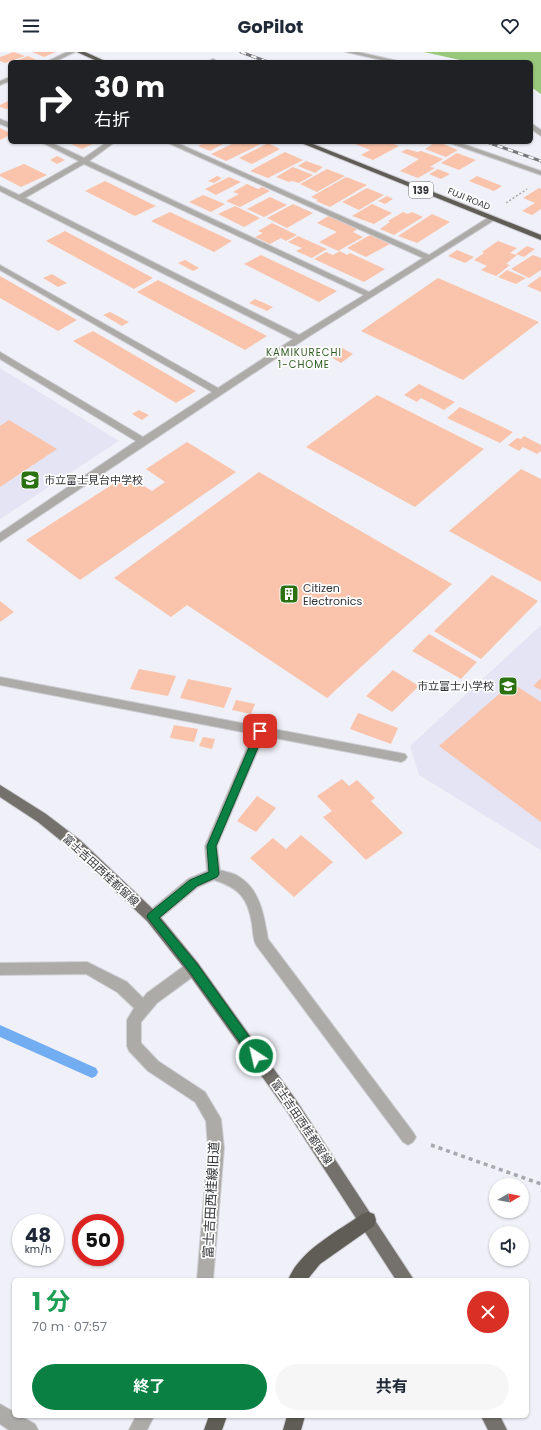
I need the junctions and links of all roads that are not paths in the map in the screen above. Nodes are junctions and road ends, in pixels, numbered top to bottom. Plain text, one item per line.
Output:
1 (72, 52) edge
2 (80, 52) edge
3 (349, 52) edge
4 (54, 60) edge
5 (99, 60) edge
6 (389, 60) edge
7 (533, 127) edge
8 (541, 134) edge
9 (48, 144) edge
10 (109, 144) edge
11 (174, 144) edge
12 (307, 144) edge
13 (456, 144) edge
14 (84, 161) junction
15 (541, 173) edge
16 (0, 188) edge
17 (8, 192) junction
18 (0, 196) edge
19 (19, 198) junction
20 (489, 218) junction
21 (541, 238) edge
22 (430, 258) junction
23 (0, 267) edge
24 (370, 295) junction
25 (300, 339) junction
26 (0, 355) edge
27 (219, 392) junction
28 (143, 441) junction
29 (0, 538) edge
30 (0, 681) edge
31 (260, 731) junction
32 (401, 757) dead end
33 (0, 790) edge
34 (214, 874) junction
35 (152, 917) junction
36 (193, 968) junction
37 (0, 969) edge
38 (144, 1008) junction
39 (408, 1137) road end
40 (368, 1220) junction
41 (205, 1278) edge
42 (298, 1278) edge
43 (405, 1278) edge
44 (0, 1413) edge
45 (144, 1418) edge
46 (217, 1418) edge
47 (295, 1418) edge
48 (491, 1418) edge
49 (29, 1430) edge
50 (138, 1430) edge
51 (213, 1430) edge
52 (292, 1430) edge
53 (498, 1430) edge

1 - 4 street
2 - 5 highway
3 - 6 street
7 - 8 street
9 - 14 street
10 - 14 street
11 - 22 street
12 - 20 highway, FUJI ROAD / 139
13 - 15 street
14 - 19 street
14 - 24 street
16 - 17 street
17 - 18 street
17 - 19 street
19 - 25 street
20 - 21 highway, FUJI ROAD / 139
20 - 22 street
22 - 24 street
23 - 27 street
24 - 25 street
25 - 27 street
26 - 28 street
27 - 28 street
28 - 29 street
30 - 31 street
31 - 32 street
31 - 34 street
33 - 35 main road, 富士吉田西桂都留線
34 - 35 street
34 - 39 street
35 - 36 main road, 富士吉田西桂都留線
36 - 38 street, 富士吉田西桂線旧道
36 - 40 main road, 富士吉田西桂都留線
37 - 38 street
38 - 41 street, 富士吉田西桂線旧道
40 - 42 highway
40 - 43 main road, 富士吉田西桂都留線
44 - 49 street
45 - 50 street
46 - 51 highway
47 - 52 highway
48 - 53 main road

